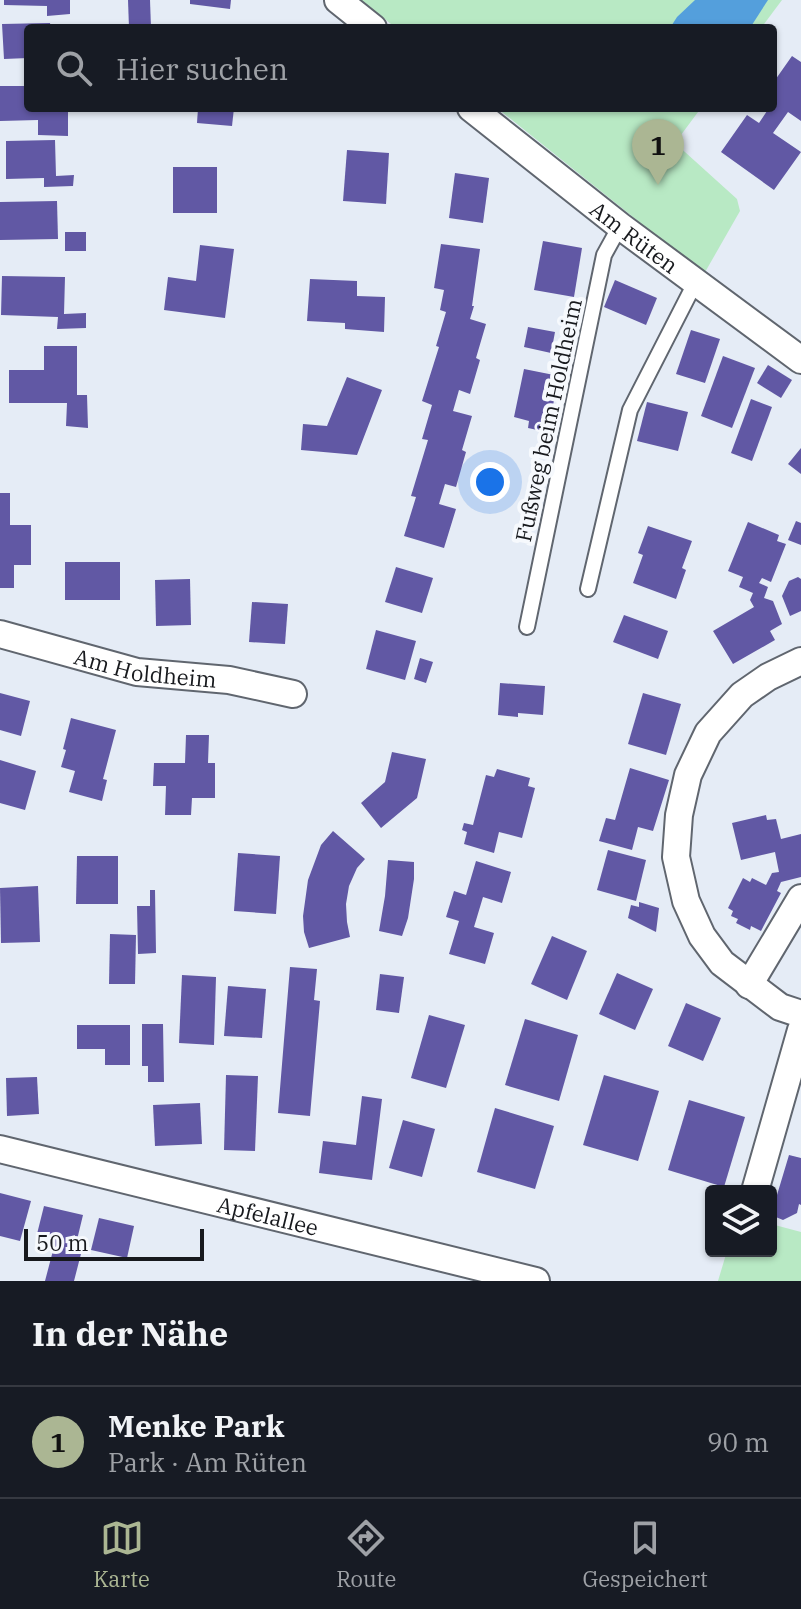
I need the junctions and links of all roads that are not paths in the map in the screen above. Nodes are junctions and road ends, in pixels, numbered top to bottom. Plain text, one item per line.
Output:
1 (338, 0) edge
2 (368, 24) edge
3 (476, 112) edge
4 (620, 226) junction
5 (695, 283) junction
6 (801, 360) edge
7 (588, 589) dead end
8 (527, 627) dead end
9 (0, 634) edge
10 (801, 661) edge
11 (293, 694) dead end
12 (801, 898) edge
13 (749, 985) junction
14 (801, 1014) edge
15 (801, 1030) edge
16 (0, 1149) edge
17 (757, 1185) edge
18 (533, 1281) edge

1 - 2 street
3 - 4 street, Am Rüten
4 - 5 street, Am Rüten
4 - 8 lane, Fußweg beim Holdheim
5 - 6 street, Am Rüten
5 - 7 lane
9 - 11 street, Am Holdheim
10 - 13 street
12 - 13 street
13 - 14 street
15 - 17 street
16 - 18 street, Apfelallee

